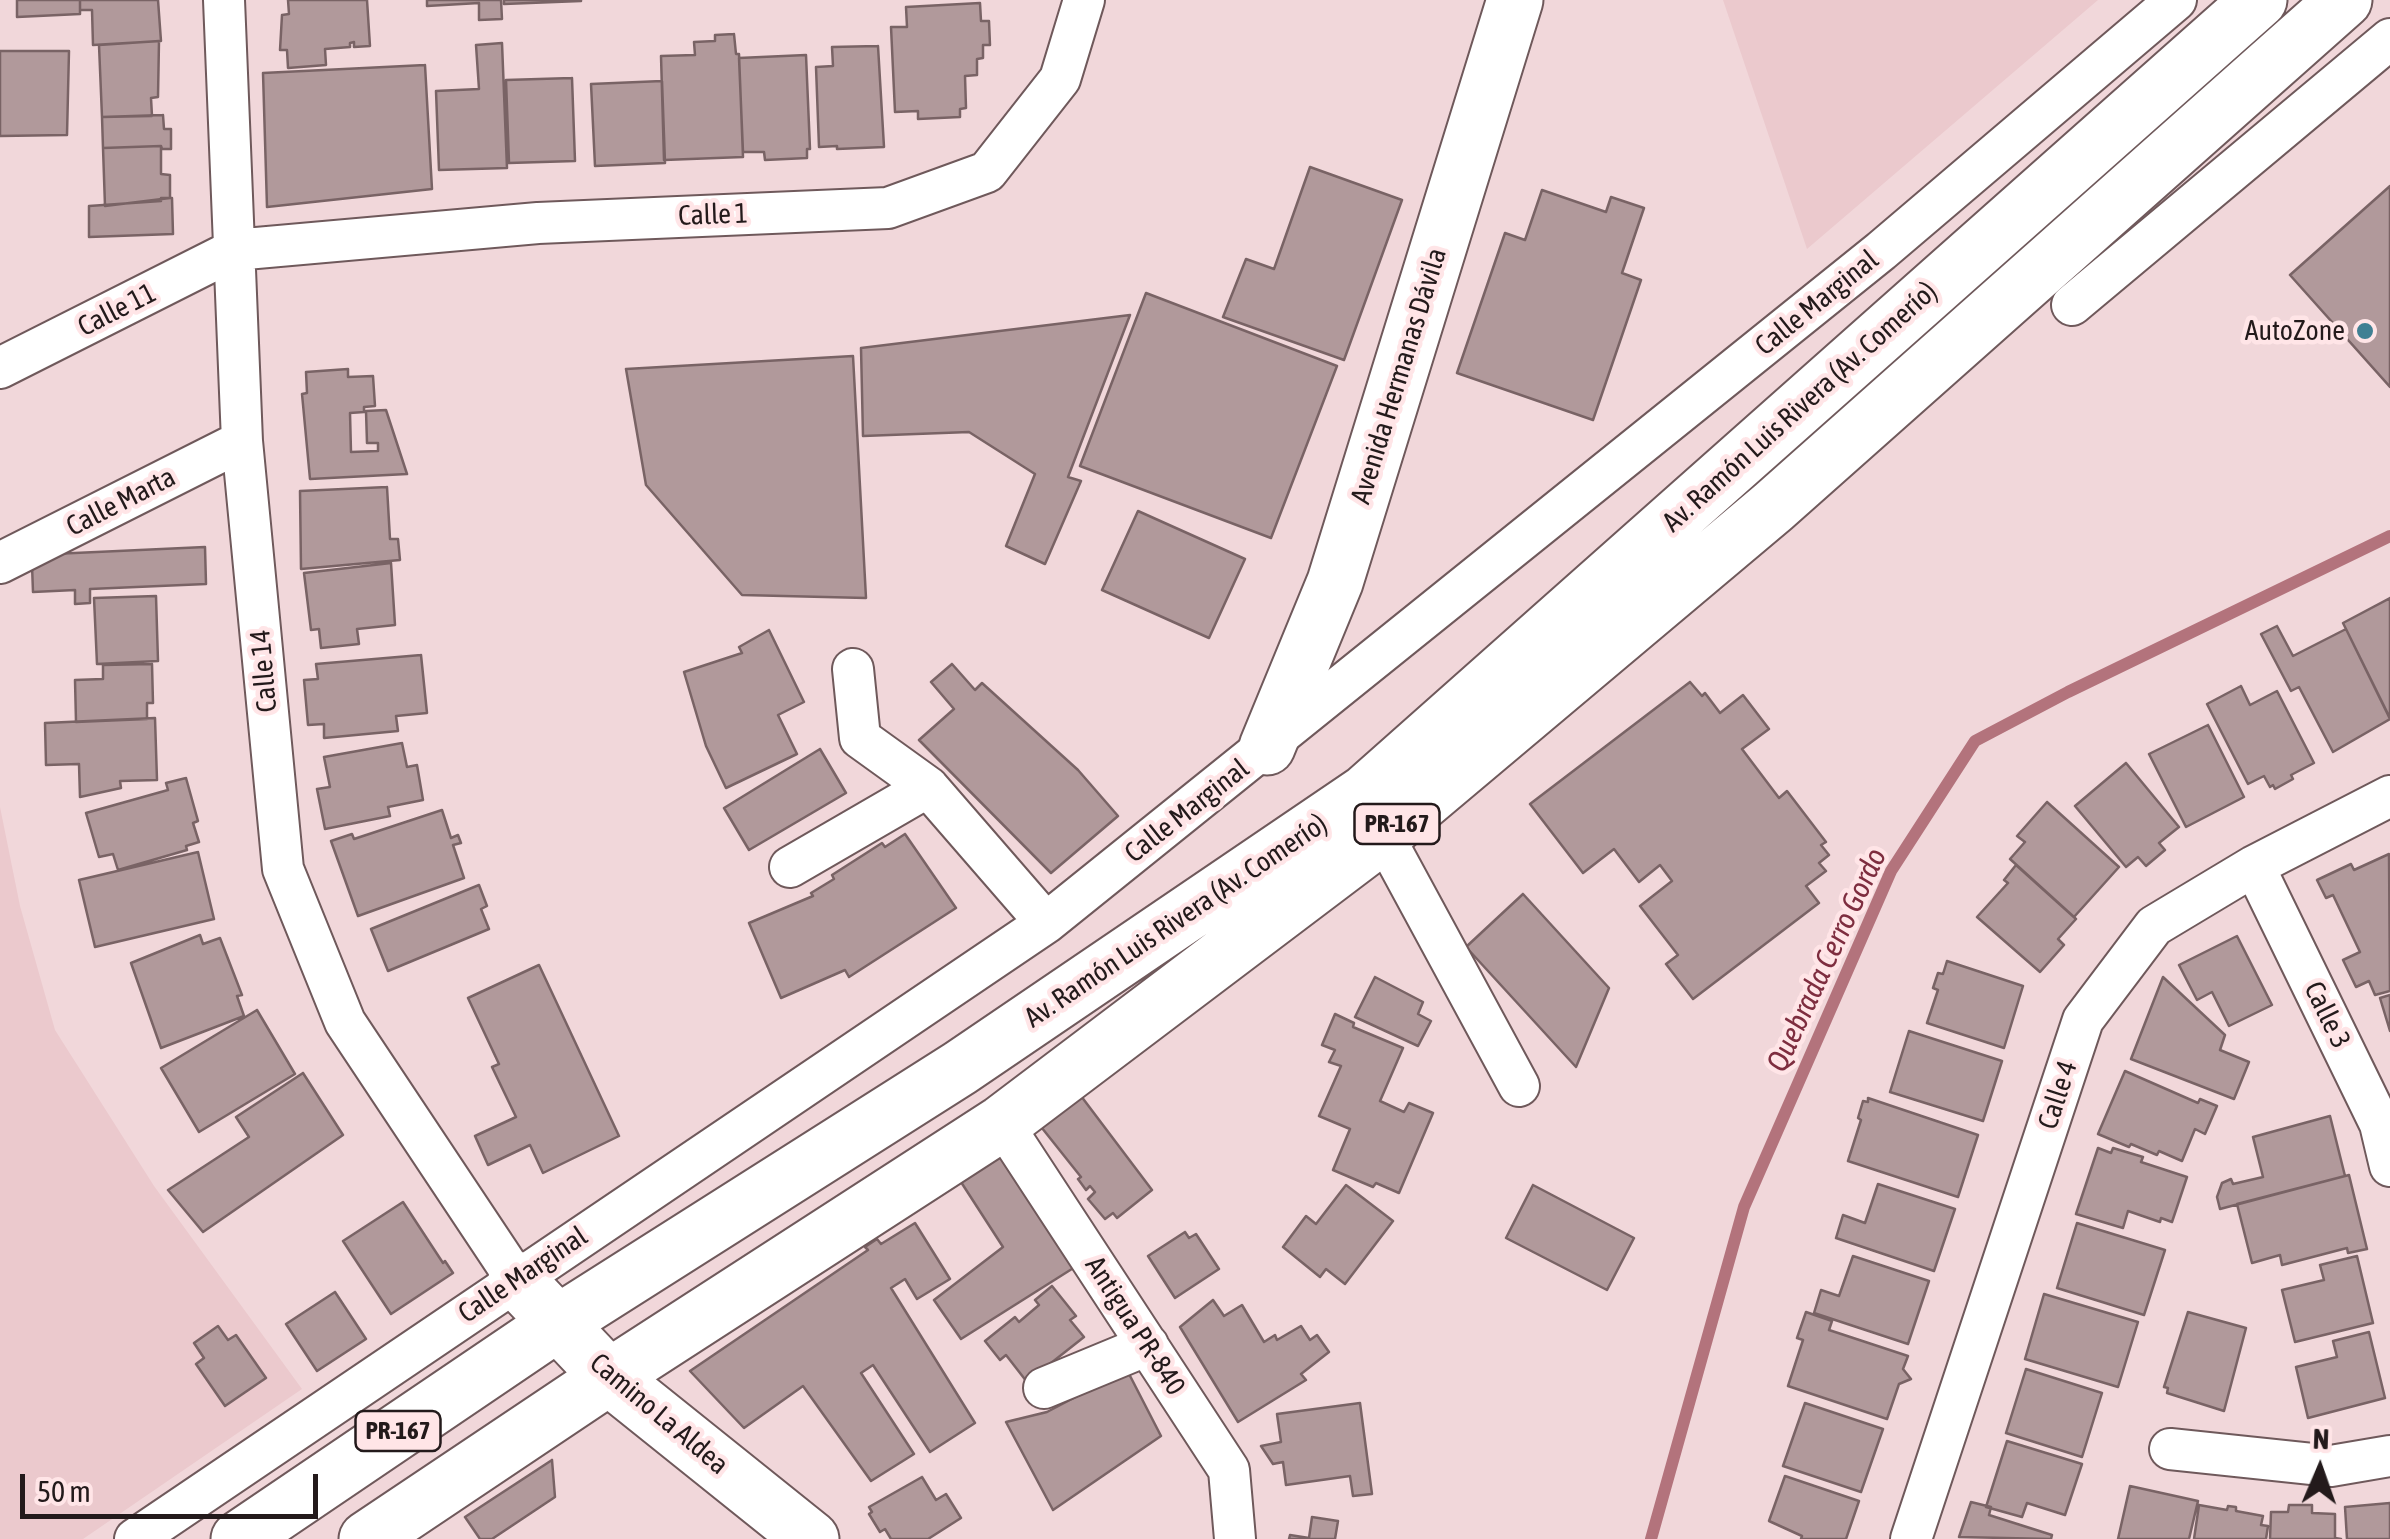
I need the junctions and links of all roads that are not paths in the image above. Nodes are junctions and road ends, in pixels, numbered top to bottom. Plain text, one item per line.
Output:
1 (224, 0) edge
2 (1084, 0) edge
3 (1516, 0) edge
4 (2176, 0) edge
5 (2259, 0) edge
6 (2344, 0) edge
7 (2390, 39) edge
8 (234, 250) junction
9 (2072, 305) dead end
10 (0, 368) edge
11 (242, 440) junction
12 (0, 563) edge
13 (853, 669) dead end
14 (1267, 748) junction
15 (928, 787) junction
16 (2390, 796) edge
17 (1383, 835) junction
18 (790, 866) dead end
19 (2254, 866) junction
20 (1046, 923) junction
21 (1519, 1086) dead end
22 (1002, 1123) junction
23 (2390, 1166) edge
24 (516, 1279) junction
25 (558, 1324) junction
26 (1148, 1345) junction
27 (609, 1377) junction
28 (1044, 1388) dead end
29 (2170, 1449) dead end
30 (2390, 1456) edge
31 (135, 1539) edge
32 (239, 1539) edge
33 (367, 1539) edge
34 (811, 1539) edge
35 (1235, 1539) edge
36 (1912, 1539) edge

1 - 8 street, Calle 14
2 - 8 street, Calle 1
3 - 14 main road, Avenida Hermanas Dávila
4 - 14 street, Calle Marginal
5 - 25 main road, Av. Ramón Luis Rivera (Av. Comerío) / PR-167
6 - 17 main road, Av. Ramón Luis Rivera (Av. Comerío) / PR-167
7 - 9 street
8 - 10 street, Calle 11
8 - 11 street, Calle 14
11 - 12 street, Calle Marta
11 - 24 street, Calle 14
13 - 15 street
14 - 20 street, Calle Marginal
15 - 18 street
15 - 20 street
16 - 19 street, Calle 4
17 - 21 street
17 - 22 main road, Av. Ramón Luis Rivera (Av. Comerío) / PR-167
19 - 23 street, Calle 3
19 - 36 street, Calle 4
20 - 24 street, Calle Marginal
22 - 26 street, Antigua PR-840
22 - 27 main road, Av. Ramón Luis Rivera (Av. Comerío) / PR-167
24 - 25 main road, Camino La Aldea
24 - 31 street, Calle Marginal
25 - 27 main road, Camino La Aldea
25 - 32 main road, Av. Ramón Luis Rivera (Av. Comerío) / PR-167
26 - 28 street
26 - 35 street, Antigua PR-840
27 - 33 main road, Av. Ramón Luis Rivera (Av. Comerío) / PR-167
27 - 34 main road, Camino La Aldea
29 - 30 street

